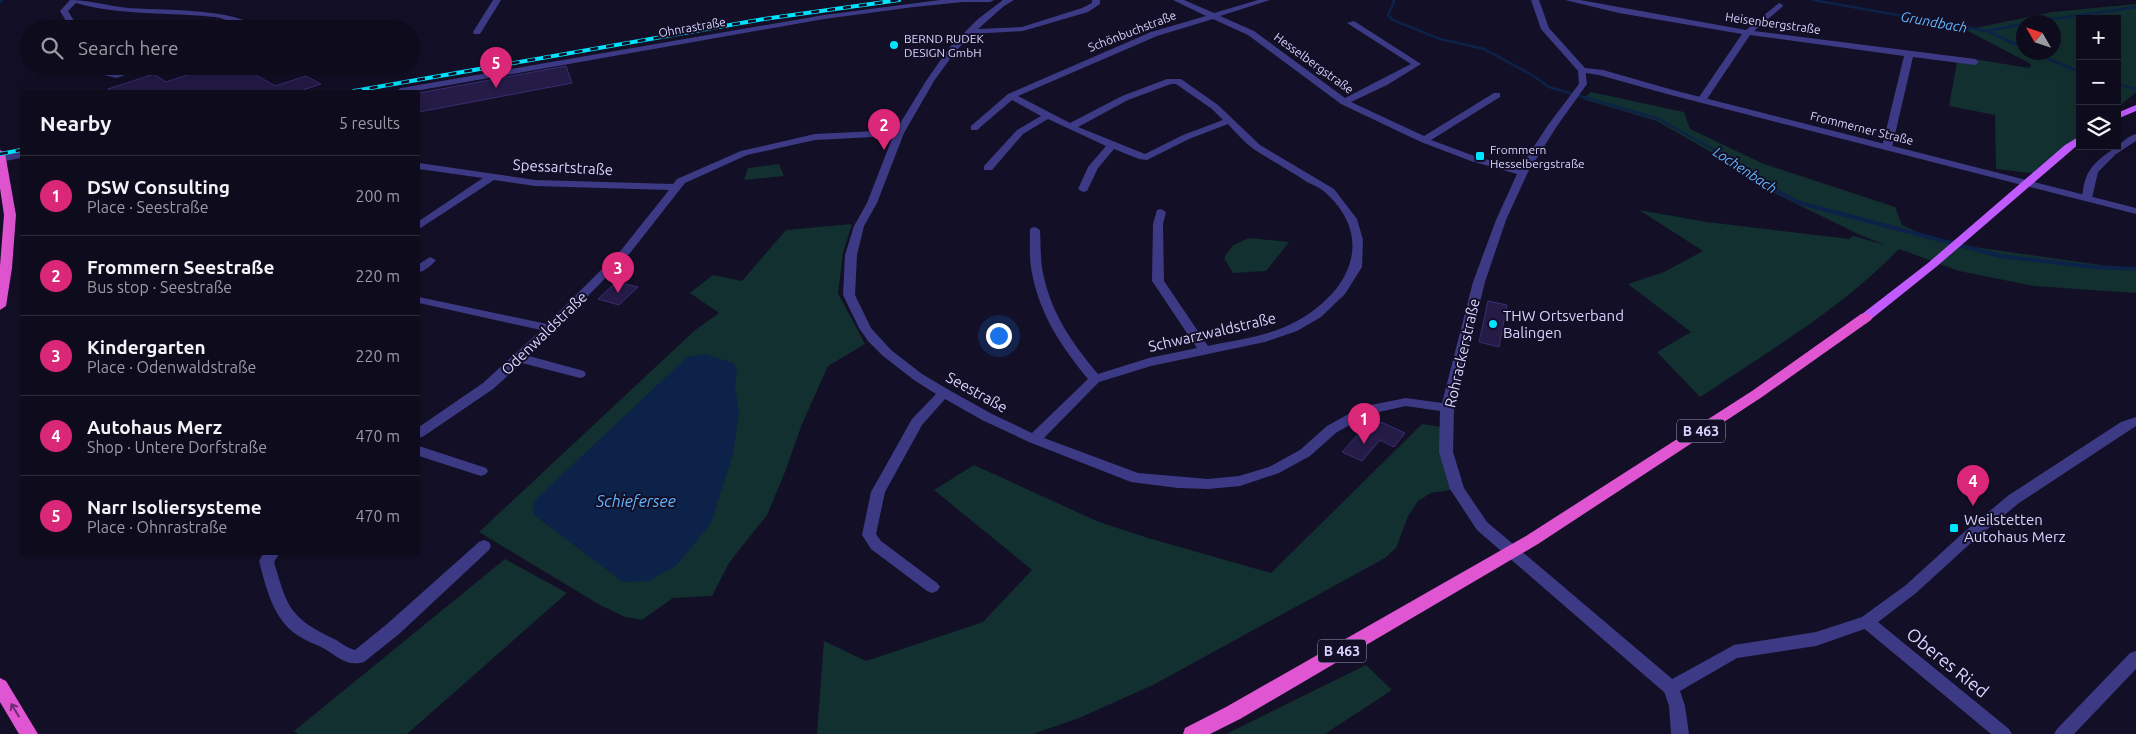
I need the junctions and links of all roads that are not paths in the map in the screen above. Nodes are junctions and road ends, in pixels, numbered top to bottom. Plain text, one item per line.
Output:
1 (74, 0) edge
2 (498, 0) edge
3 (990, 0) edge
4 (1010, 0) edge
5 (1096, 0) edge
6 (1177, 0) edge
7 (1266, 0) edge
8 (1535, 0) edge
9 (1569, 0) edge
10 (1779, 5) dead end
11 (1213, 16) junction
12 (70, 20) edge
13 (238, 20) edge
14 (1351, 23) dead end
15 (477, 32) dead end
16 (970, 32) junction
17 (1747, 32) junction
18 (1909, 54) junction
19 (1975, 62) dead end
20 (1582, 70) junction
21 (407, 90) edge
22 (1497, 95) dead end
23 (1011, 96) junction
24 (1702, 100) junction
25 (1344, 102) junction
26 (2136, 108) edge
27 (2121, 114) edge
28 (1047, 116) junction
29 (1230, 120) junction
30 (974, 128) dead end
31 (1070, 128) junction
32 (899, 133) junction
33 (2136, 136) edge
34 (1424, 140) junction
35 (2076, 142) edge
36 (1111, 146) junction
37 (1887, 147) junction
38 (0, 153) edge
39 (20, 155) edge
40 (0, 158) edge
41 (420, 167) edge
42 (988, 168) dead end
43 (1523, 172) junction
44 (492, 176) junction
45 (676, 187) junction
46 (1083, 189) dead end
47 (2087, 198) junction
48 (2136, 211) edge
49 (1161, 212) dead end
50 (420, 225) edge
51 (1035, 230) dead end
52 (430, 260) dead end
53 (420, 268) edge
54 (420, 300) edge
55 (0, 306) edge
56 (1866, 317) joint
57 (551, 328) junction
58 (1204, 349) junction
59 (520, 358) junction
60 (580, 374) dead end
61 (1095, 379) junction
62 (944, 393) junction
63 (1448, 408) junction
64 (2136, 421) edge
65 (420, 432) edge
66 (1034, 439) junction
67 (420, 451) edge
68 (481, 471) dead end
69 (484, 546) dead end
70 (271, 555) edge
71 (932, 586) dead end
72 (1867, 622) junction
73 (2136, 658) edge
74 (0, 686) edge
75 (1671, 688) junction
76 (29, 734) edge
77 (1192, 734) edge
78 (1680, 734) edge
79 (2003, 734) edge
80 (2063, 734) edge

1 - 12 street
1 - 13 street
2 - 15 street
3 - 21 street, Ohnrastraße
4 - 16 street, Seestraße
5 - 16 street
6 - 11 street, Hesselbergstraße
7 - 11 street, Schönbuchstraße
8 - 20 street
9 - 17 street, Heisenbergstraße
10 - 17 street
11 - 23 street, Schönbuchstraße
11 - 25 street, Hesselbergstraße
14 - 25 street
16 - 32 street, Seestraße
17 - 18 street, Heisenbergstraße
17 - 24 street
18 - 19 street, Heisenbergstraße
18 - 37 street
20 - 24 street, Frommerner Straße
20 - 43 street, Rohrackerstraße
22 - 34 street
23 - 28 street
23 - 30 street, Schönbuchstraße
24 - 37 street, Frommerner Straße
25 - 34 street, Hesselbergstraße
26 - 27 main road
28 - 31 street
28 - 42 street
29 - 31 street, Schwarzwaldstraße
29 - 36 street
29 - 58 street, Schwarzwaldstraße
31 - 36 street
32 - 45 street, Odenwaldstraße
32 - 62 street, Seestraße
33 - 47 street
34 - 43 street, Hesselbergstraße
35 - 56 main road, B 463
36 - 46 street
37 - 47 street, Frommerner Straße
38 - 55 highway
39 - 40 street
41 - 44 street, Spessartstraße
43 - 63 street, Rohrackerstraße
44 - 45 street, Spessartstraße
44 - 50 street
45 - 57 street, Odenwaldstraße
47 - 48 street, Frommerner Straße
49 - 58 street
51 - 61 street
52 - 53 street
54 - 57 street
56 - 77 highway, B 463
57 - 59 street, Odenwaldstraße
58 - 61 street, Schwarzwaldstraße
59 - 60 street
59 - 65 street, Odenwaldstraße
61 - 66 street, Schwarzwaldstraße
62 - 66 street, Seestraße
62 - 71 street
63 - 66 street, Seestraße
63 - 75 street, Rohrackerstraße
64 - 72 street
67 - 68 street
69 - 70 street
72 - 75 street
72 - 79 street, Oberes Ried
73 - 80 street
76 -> 74 highway
75 - 78 street

